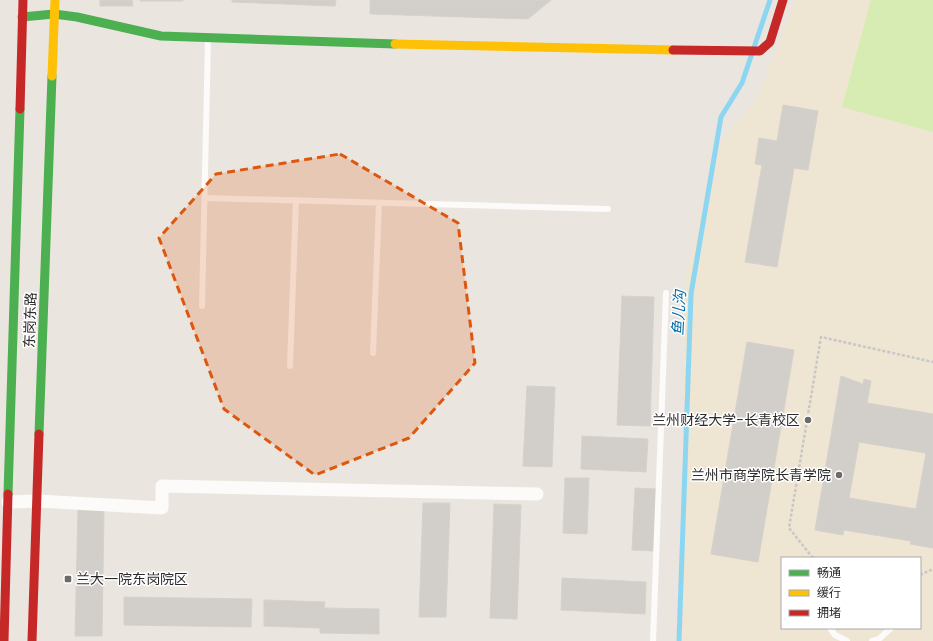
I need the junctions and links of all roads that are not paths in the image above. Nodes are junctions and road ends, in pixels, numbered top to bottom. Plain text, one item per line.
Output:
1 (23, 0) edge
2 (55, 0) edge
3 (783, 0) edge
4 (54, 14) junction
5 (22, 17) junction
6 (208, 37) junction
7 (205, 198) junction
8 (296, 200) junction
9 (379, 203) junction
10 (608, 209) dead end
11 (666, 293) dead end
12 (202, 306) dead end
13 (373, 353) dead end
14 (290, 366) dead end
15 (537, 494) dead end
16 (38, 501) junction
17 (8, 502) junction
18 (831, 629) edge
19 (890, 629) edge
20 (4, 641) edge
21 (32, 641) edge
22 (654, 641) edge
23 (847, 641) edge
24 (872, 641) edge

1 - 5 main road, 东岗东路
2 - 4 main road, 东岗东路
3 - 6 main road
4 - 5 main road
4 - 6 main road
4 - 16 main road, 东岗东路
5 - 17 main road, 东岗东路
6 - 7 lane
7 - 8 lane
7 - 12 lane
8 - 9 lane
8 - 14 lane
9 - 10 lane
9 - 13 lane
11 - 22 lane
15 - 16 street
16 - 17 street
16 - 21 main road, 东岗东路
17 - 20 main road, 东岗东路
18 - 23 lane
19 - 24 lane

